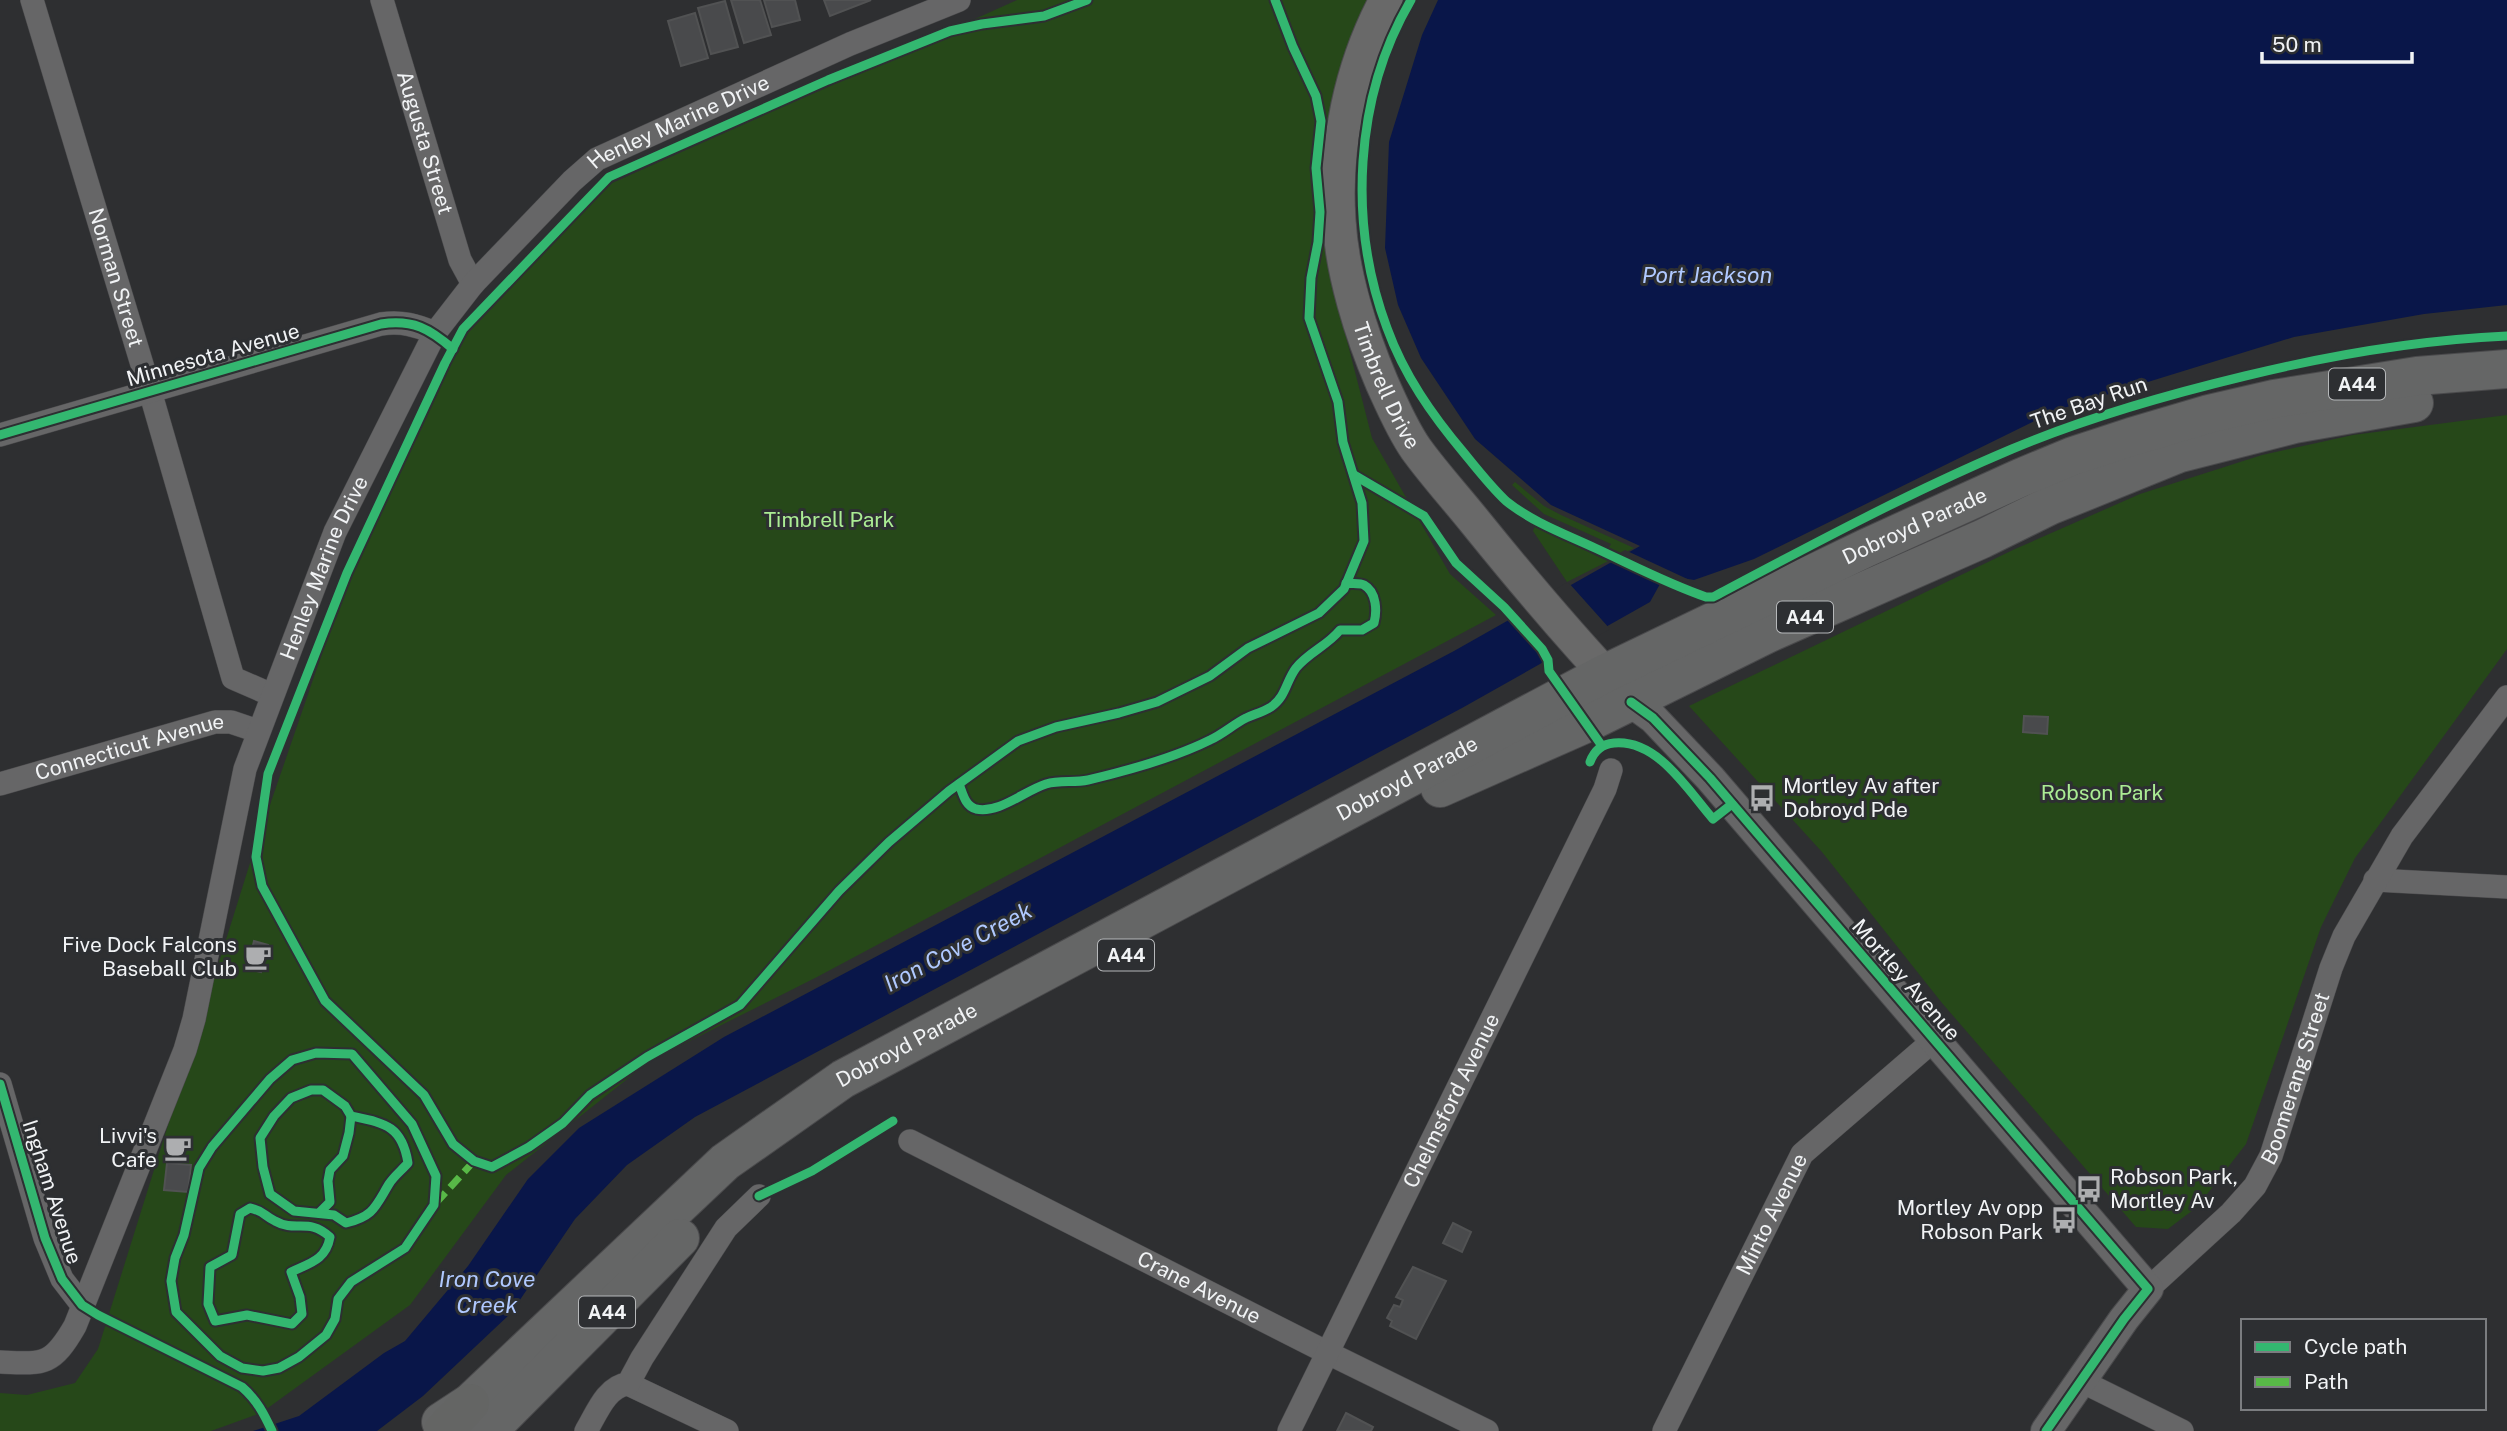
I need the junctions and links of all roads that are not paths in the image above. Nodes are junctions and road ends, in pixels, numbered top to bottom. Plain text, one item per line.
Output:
1 (32, 0) edge
2 (382, 0) edge
3 (960, 0) edge
4 (1386, 0) edge
5 (926, 7) edge
6 (473, 284) junction
7 (435, 333) junction
8 (2507, 369) edge
9 (150, 391) junction
10 (2507, 394) edge
11 (0, 435) edge
12 (1595, 663) junction
13 (272, 695) junction
14 (2507, 697) edge
15 (1630, 702) junction
16 (258, 731) junction
17 (1611, 770) dead end
18 (0, 784) edge
19 (2375, 880) junction
20 (2507, 887) edge
21 (1934, 1040) junction
22 (0, 1084) edge
23 (910, 1141) dead end
24 (759, 1196) dead end
25 (2148, 1289) junction
26 (82, 1305) junction
27 (1328, 1353) junction
28 (0, 1362) edge
29 (2081, 1381) junction
30 (628, 1384) junction
31 (479, 1417) edge
32 (428, 1431) edge
33 (443, 1431) edge
34 (586, 1431) edge
35 (727, 1431) edge
36 (1289, 1431) edge
37 (1487, 1431) edge
38 (1664, 1431) edge
39 (2046, 1431) edge
40 (2182, 1431) edge

1 - 9 street, Norman Street
2 - 6 street, Augusta Street
3 - 5 street, Henley Marine Drive
4 - 12 main road, Timbrell Drive
5 - 6 street, Henley Marine Drive
6 - 7 street, Henley Marine Drive
7 - 9 street, Minnesota Avenue
7 - 13 street, Henley Marine Drive
8 - 12 highway, Dobroyd Parade / A44
9 - 11 street, Minnesota Avenue
9 - 13 street, Norman Street
10 - 15 highway, Dobroyd Parade / A44
12 - 15 main road, Timbrell Drive
12 - 31 highway, Dobroyd Parade / A44
13 - 16 street, Henley Marine Drive
14 - 19 street, Boomerang Street
15 - 21 street, Mortley Avenue
15 - 31 highway, Dobroyd Parade / A44
16 - 18 street, Connecticut Avenue
16 - 26 street, Henley Marine Drive
17 - 27 street, Chelmsford Avenue
19 - 20 street
19 - 25 street, Boomerang Street
21 - 25 street, Mortley Avenue
21 - 38 street, Minto Avenue
22 - 26 street, Ingham Avenue
23 - 27 street, Crane Avenue
24 - 30 street
25 - 29 street, Boomerang Street
26 - 28 street, Henley Marine Drive
27 - 36 street, Chelmsford Avenue
27 - 37 street, Crane Avenue
29 - 39 street, Boomerang Street
29 - 40 street
30 - 34 street
30 - 35 street
31 - 32 highway, Dobroyd Parade / A44
31 - 33 highway

